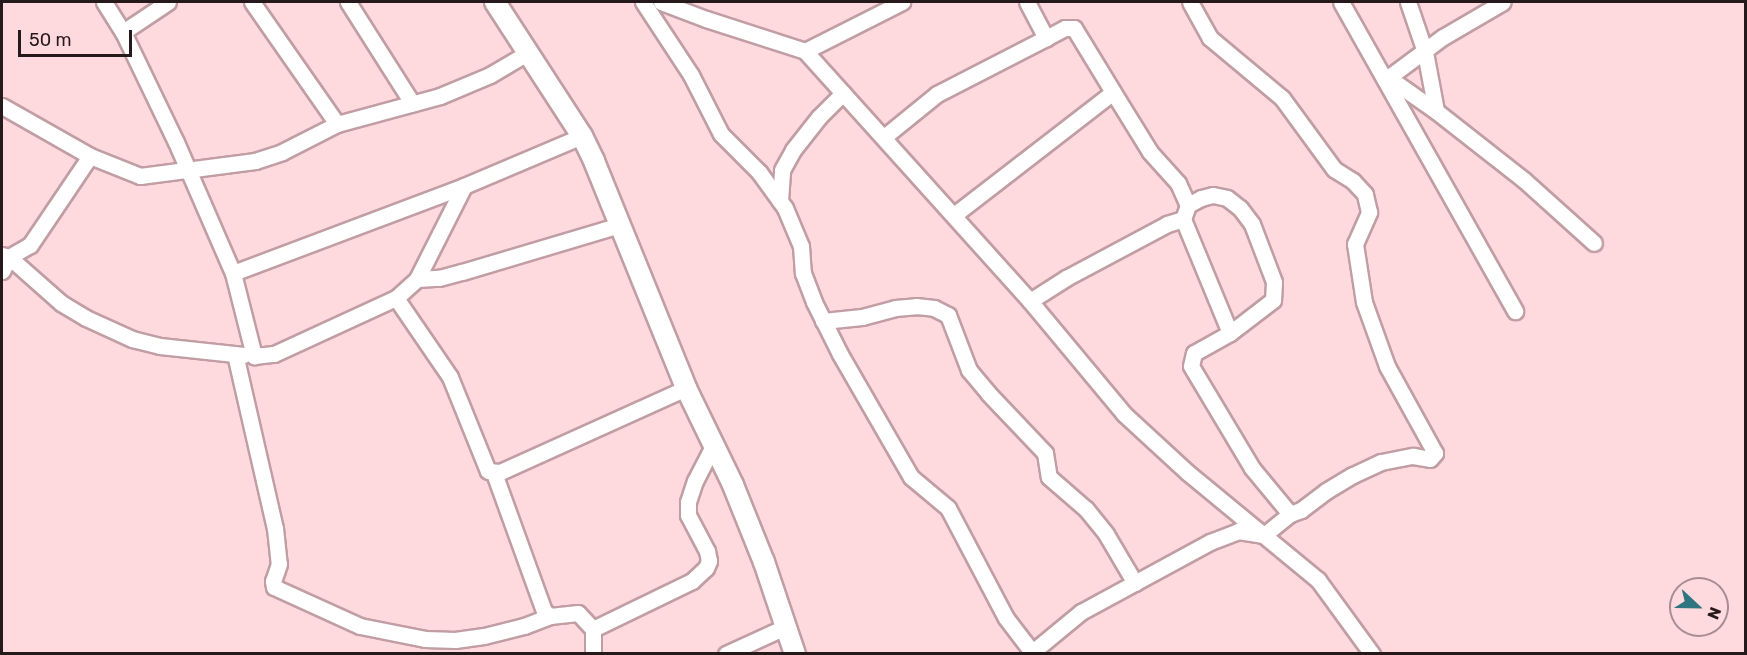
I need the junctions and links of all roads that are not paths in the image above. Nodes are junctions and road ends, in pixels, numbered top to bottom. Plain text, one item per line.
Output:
1 (104, 2) edge
2 (168, 2) edge
3 (252, 2) edge
4 (348, 2) edge
5 (495, 2) edge
6 (643, 2) edge
7 (661, 2) edge
8 (902, 2) edge
9 (1027, 2) edge
10 (1190, 2) edge
11 (1341, 2) edge
12 (1408, 2) edge
13 (1503, 2) edge
14 (123, 32) junction
15 (1046, 38) junction
16 (805, 51) junction
17 (529, 52) junction
18 (1425, 52) junction
19 (1387, 79) junction
20 (1113, 92) junction
21 (843, 93) junction
22 (412, 103) junction
23 (2, 106) edge
24 (1436, 111) junction
25 (337, 124) junction
26 (582, 136) junction
27 (884, 137) junction
28 (90, 156) junction
29 (188, 169) junction
30 (464, 186) junction
31 (780, 201) junction
32 (1186, 212) junction
33 (954, 215) junction
34 (620, 225) junction
35 (1594, 243) dead end
36 (5, 256) edge
37 (2, 271) edge
38 (233, 273) junction
39 (417, 279) junction
40 (396, 298) junction
41 (1030, 301) junction
42 (1515, 311) dead end
43 (823, 321) junction
44 (1230, 333) junction
45 (234, 354) junction
46 (254, 356) junction
47 (686, 388) junction
48 (714, 444) junction
49 (494, 472) junction
50 (1290, 514) junction
51 (1264, 535) junction
52 (1135, 583) junction
53 (550, 616) junction
54 (785, 627) junction
55 (593, 629) junction
56 (1031, 652) edge
57 (593, 654) edge
58 (726, 654) edge
59 (795, 654) edge
60 (1372, 654) edge

1 - 14 street
2 - 14 street
3 - 25 street
4 - 22 street
5 - 17 street
6 - 31 street
7 - 16 street
8 - 16 street
9 - 15 street
10 - 50 street
11 - 19 street
12 - 18 street
13 - 18 street
14 - 29 street
15 - 20 street
15 - 27 street
16 - 21 street
17 - 22 street
17 - 26 street
18 - 19 street
18 - 24 street
19 - 24 street
19 - 42 street
20 - 32 street
20 - 33 street
21 - 27 street
21 - 31 street
22 - 25 street
23 - 28 street
24 - 35 street
25 - 29 street
26 - 30 street
26 - 34 street
27 - 33 street
28 - 29 street
28 - 36 street
29 - 38 street
30 - 38 street
30 - 39 street
31 - 43 street
32 - 41 street
32 - 44 street
32 - 44 street
33 - 41 street
34 - 39 street
34 - 47 street
36 - 37 street
36 - 45 street
38 - 46 street
39 - 40 street
40 - 46 street
40 - 49 street
41 - 51 street
43 - 52 street
43 - 56 street
44 - 50 street
45 - 46 street
45 - 53 street
47 - 48 street
47 - 49 street
48 - 54 street
48 - 55 street
49 - 53 street
50 - 51 street
51 - 52 street
51 - 60 street
52 - 56 street
53 - 55 street
54 - 58 street
54 - 59 street
55 - 57 street

